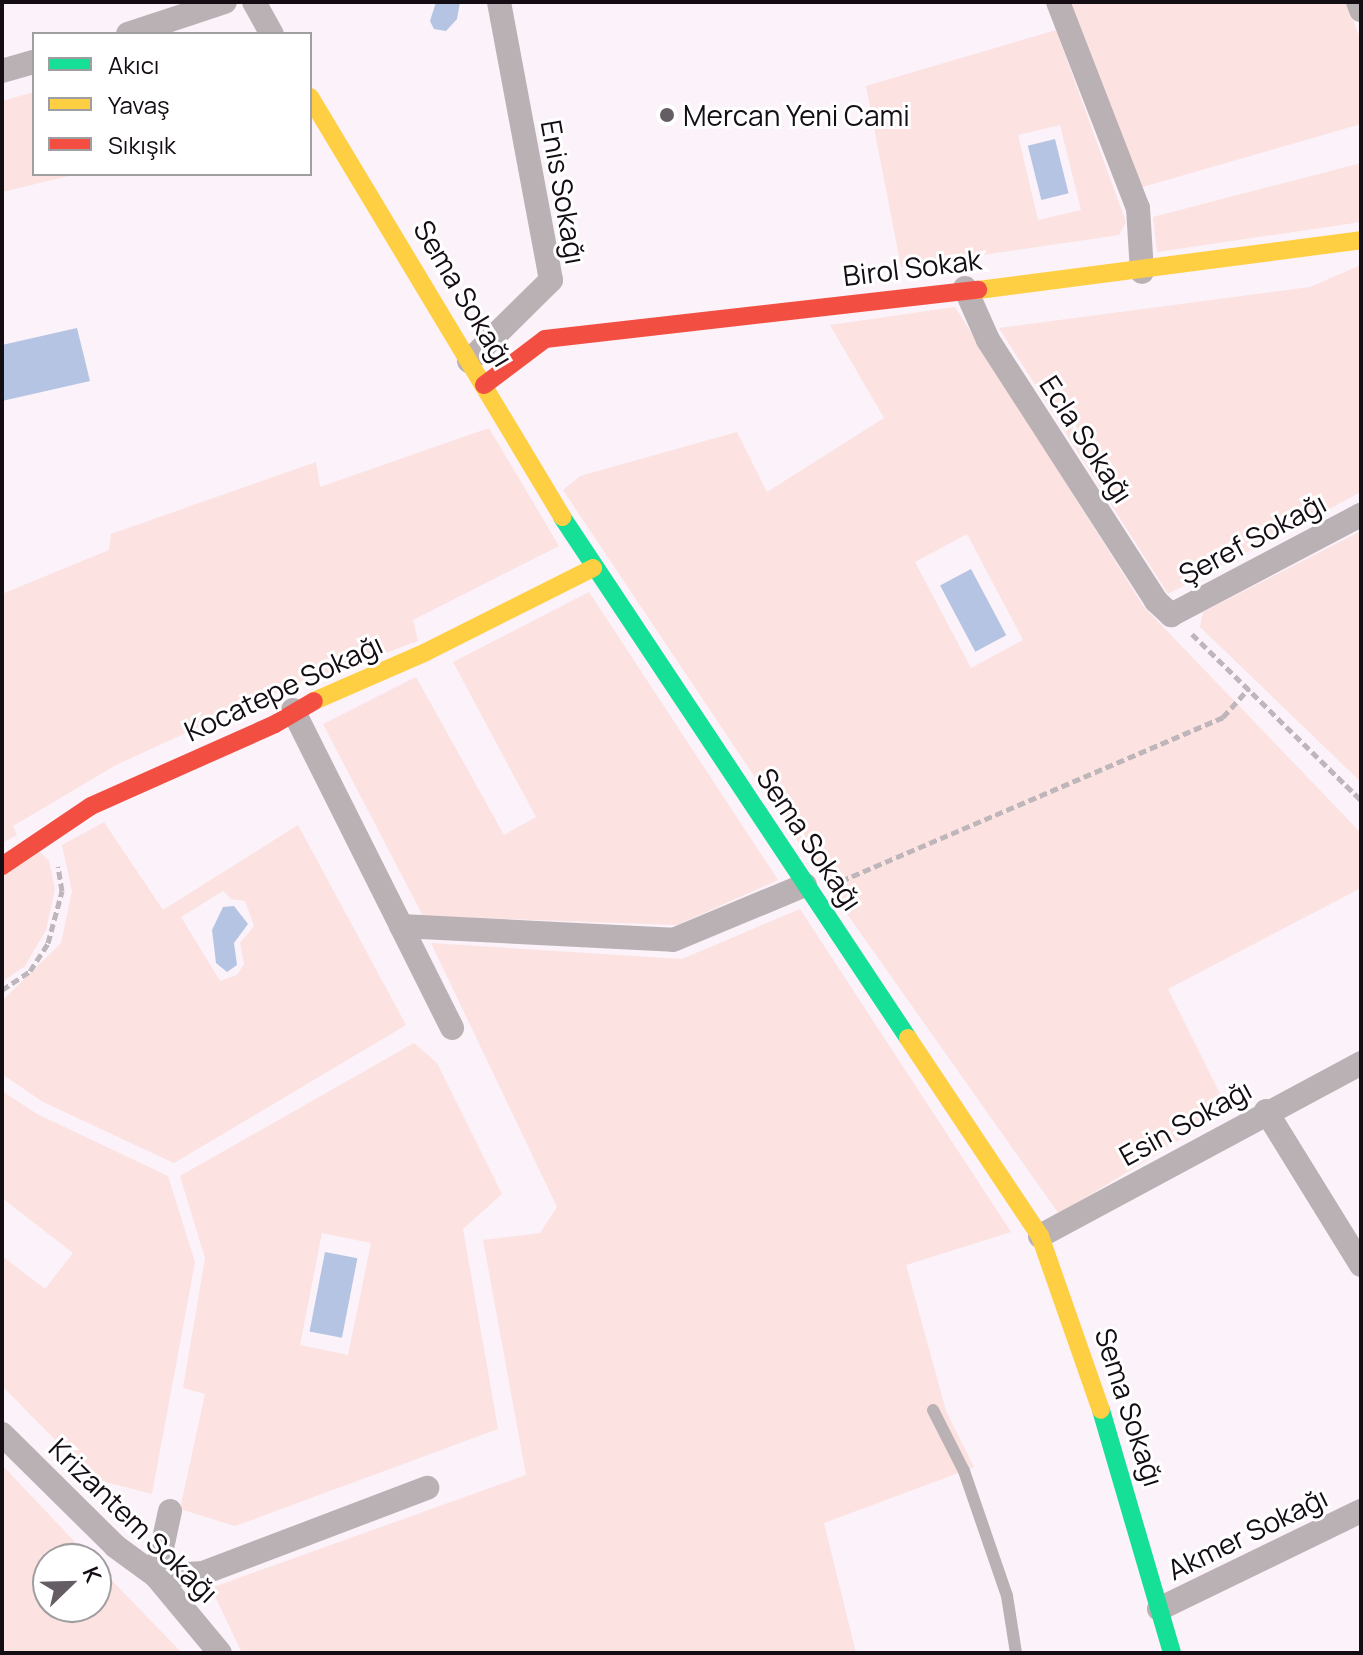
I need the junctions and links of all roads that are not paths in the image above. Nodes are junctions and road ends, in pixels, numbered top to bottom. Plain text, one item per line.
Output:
1 (225, 2) edge
2 (254, 2) edge
3 (499, 2) edge
4 (1058, 2) edge
5 (1358, 2) edge
6 (1361, 10) edge
7 (134, 32) edge
8 (271, 32) edge
9 (32, 63) edge
10 (2, 71) edge
11 (312, 100) edge
12 (1361, 240) edge
13 (1142, 272) junction
14 (965, 288) junction
15 (469, 361) junction
16 (484, 385) junction
17 (1361, 515) edge
18 (593, 568) junction
19 (1171, 615) joint
20 (293, 710) junction
21 (2, 866) edge
22 (805, 885) junction
23 (401, 926) junction
24 (452, 1028) dead end
25 (1361, 1063) edge
26 (1266, 1111) junction
27 (1040, 1236) junction
28 (1361, 1265) edge
29 (933, 1410) dead end
30 (2, 1434) edge
31 (427, 1488) dead end
32 (170, 1511) dead end
33 (1361, 1511) edge
34 (156, 1576) junction
35 (1159, 1609) junction
36 (220, 1653) edge
37 (1016, 1653) edge
38 (1172, 1653) edge

1 - 7 street
2 - 8 street
3 - 15 street, Enis Sokağı
4 - 13 street
5 - 6 street
9 - 10 street
11 - 15 street, Sema Sokağı
12 - 13 street, Birol Sokak
13 - 14 street, Birol Sokak
14 - 16 street, Birol Sokak
14 - 19 street, Ecla Sokağı
15 - 16 street, Sema Sokağı
16 - 18 street, Sema Sokağı
17 - 19 street, Şeref Sokağı
18 - 20 street, Kocatepe Sokağı
18 - 22 street, Sema Sokağı
20 - 21 street, Kocatepe Sokağı
20 - 23 street
22 - 23 street
22 - 27 street, Sema Sokağı
23 - 24 street
25 - 26 street, Esin Sokağı
26 - 27 street, Esin Sokağı
26 - 28 street
27 - 35 street, Sema Sokağı
29 - 37 lane
30 - 34 street, Krizantem Sokağı
31 - 34 street
32 - 34 street
33 - 35 street, Akmer Sokağı
34 - 36 street, Krizantem Sokağı
35 - 38 street, Sema Sokağı

